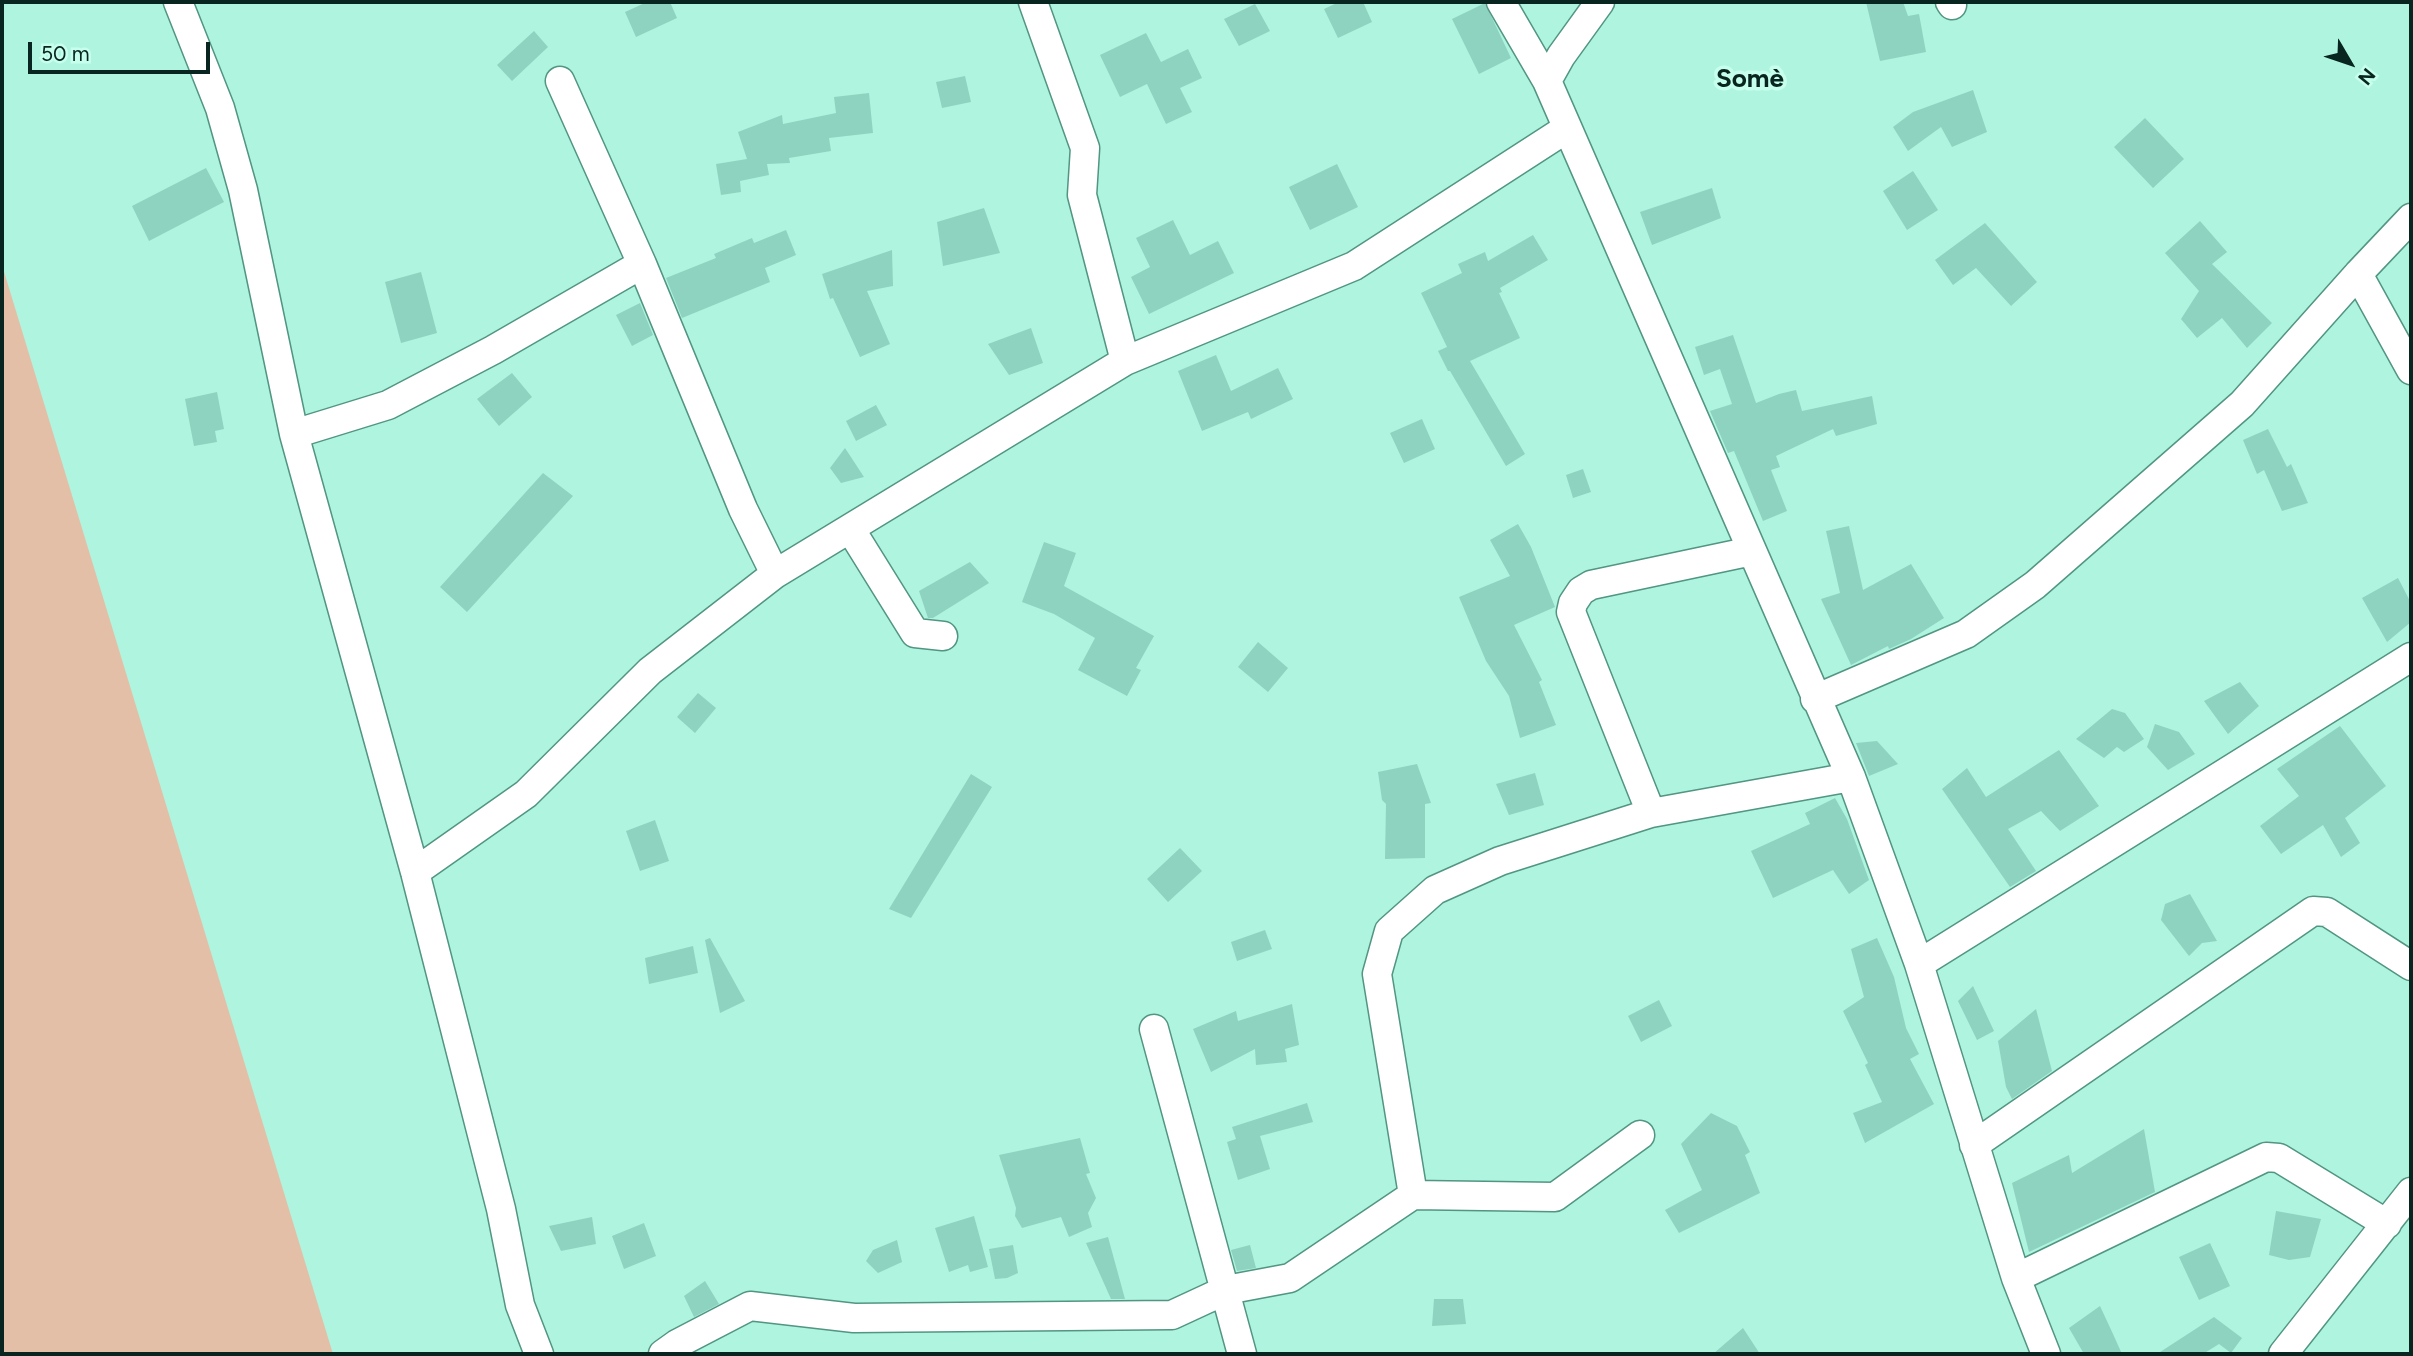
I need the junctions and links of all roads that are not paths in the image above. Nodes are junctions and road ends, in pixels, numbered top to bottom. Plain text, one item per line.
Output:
1 (178, 2) edge
2 (1033, 2) edge
3 (1501, 2) edge
4 (1600, 2) edge
5 (560, 81) dead end
6 (1547, 81) junction
7 (1566, 129) junction
8 (2411, 218) edge
9 (642, 264) junction
10 (2358, 274) junction
11 (1125, 360) junction
12 (2411, 370) edge
13 (294, 434) junction
14 (851, 530) junction
15 (1752, 551) junction
16 (775, 574) junction
17 (943, 636) dead end
18 (2411, 657) edge
19 (1815, 699) junction
20 (1852, 777) junction
21 (1651, 813) junction
22 (415, 872) junction
23 (1919, 964) junction
24 (2411, 966) edge
25 (1154, 1029) dead end
26 (1640, 1135) dead end
27 (1974, 1145) junction
28 (2411, 1192) edge
29 (1413, 1195) junction
30 (2387, 1224) junction
31 (2016, 1278) junction
32 (1226, 1290) junction
33 (539, 1354) edge
34 (663, 1354) edge
35 (1242, 1354) edge
36 (2046, 1354) edge
37 (2283, 1354) edge

1 - 13 street
2 - 11 street
3 - 6 street
4 - 6 street
5 - 9 street
6 - 7 street
7 - 11 street
7 - 15 street
8 - 10 street
9 - 13 street
9 - 16 street
10 - 12 street
10 - 19 street
11 - 14 street
13 - 22 street
14 - 16 street
14 - 17 street
15 - 19 street
15 - 21 street
16 - 22 street
18 - 23 street
19 - 20 street
20 - 21 street
20 - 23 street
21 - 29 street
22 - 33 street
23 - 27 street
24 - 27 street
25 - 32 street
26 - 29 street
27 - 31 street
28 - 30 street
29 - 32 street
30 - 31 street
30 - 37 street
31 - 36 street
32 - 34 street
32 - 35 street

